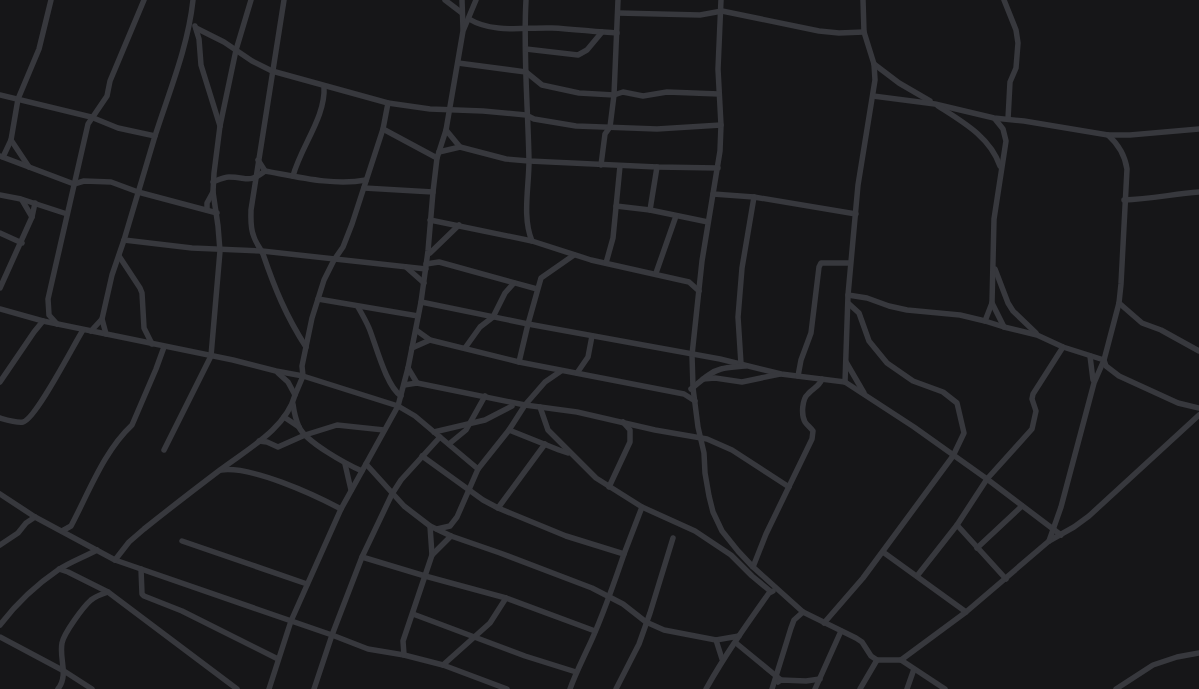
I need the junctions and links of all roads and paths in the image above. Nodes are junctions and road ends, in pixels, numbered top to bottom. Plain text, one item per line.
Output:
1 (51, 0) edge
2 (144, 0) edge
3 (193, 0) edge
4 (251, 0) edge
5 (284, 0) edge
6 (445, 0) edge
7 (462, 0) edge
8 (476, 0) edge
9 (526, 0) edge
10 (618, 0) edge
11 (721, 0) edge
12 (863, 0) edge
13 (1004, 0) edge
14 (722, 11) junction
15 (462, 13) junction
16 (618, 13) junction
17 (469, 19) junction
18 (191, 20) junction
19 (196, 28) junction
20 (524, 29) junction
21 (463, 31) junction
22 (602, 32) junction
23 (864, 32) junction
24 (617, 33) junction
25 (526, 49) junction
26 (236, 50) junction
27 (458, 63) junction
28 (874, 64) junction
29 (272, 72) junction
30 (526, 72) junction
31 (324, 86) junction
32 (719, 94) junction
33 (0, 95) edge
34 (614, 95) junction
35 (873, 96) junction
36 (18, 100) junction
37 (388, 103) junction
38 (935, 104) junction
39 (450, 109) junction
40 (526, 115) junction
41 (83, 116) junction
42 (91, 117) junction
43 (994, 118) junction
44 (1008, 119) junction
45 (88, 124) junction
46 (721, 125) junction
47 (220, 126) junction
48 (610, 127) junction
49 (1199, 128) edge
50 (383, 129) junction
51 (446, 130) junction
52 (1108, 135) junction
53 (155, 136) junction
54 (11, 140) junction
55 (460, 147) junction
56 (438, 155) junction
57 (1, 156) edge
58 (258, 160) junction
59 (528, 161) junction
60 (601, 165) junction
61 (620, 166) junction
62 (1001, 166) junction
63 (29, 167) junction
64 (657, 167) junction
65 (718, 168) junction
66 (266, 171) junction
67 (293, 176) junction
68 (256, 178) junction
69 (366, 180) junction
70 (213, 182) junction
71 (74, 184) junction
72 (364, 188) junction
73 (138, 192) junction
74 (213, 192) junction
75 (432, 192) junction
76 (1199, 192) edge
77 (713, 194) junction
78 (0, 195) edge
79 (754, 197) junction
80 (21, 199) junction
81 (1124, 200) junction
82 (35, 203) junction
83 (207, 203) junction
84 (616, 206) junction
85 (199, 207) junction
86 (207, 210) junction
87 (650, 210) junction
88 (217, 213) junction
89 (67, 214) junction
90 (856, 214) junction
91 (676, 216) junction
92 (32, 217) junction
93 (430, 220) junction
94 (708, 222) junction
95 (458, 226) junction
96 (528, 232) junction
97 (0, 233) edge
98 (522, 239) junction
99 (124, 240) junction
100 (532, 241) junction
101 (22, 243) junction
102 (343, 246) junction
103 (220, 250) junction
104 (262, 251) junction
105 (429, 252) junction
106 (574, 255) junction
107 (119, 256) junction
108 (334, 260) junction
109 (346, 262) junction
110 (439, 262) junction
111 (606, 263) junction
112 (850, 263) junction
113 (994, 264) junction
114 (426, 266) junction
115 (406, 267) junction
116 (656, 273) junction
117 (701, 279) junction
118 (688, 282) junction
119 (424, 283) junction
120 (514, 283) junction
121 (0, 288) edge
122 (537, 289) junction
123 (699, 291) junction
124 (848, 295) junction
125 (318, 299) junction
126 (421, 302) junction
127 (848, 303) junction
128 (992, 303) junction
129 (1118, 303) junction
130 (358, 307) junction
131 (0, 310) edge
132 (418, 316) junction
133 (492, 317) junction
134 (32, 318) junction
135 (102, 319) junction
136 (985, 321) junction
137 (43, 322) junction
138 (57, 324) junction
139 (528, 324) junction
140 (1004, 327) junction
141 (82, 330) junction
142 (416, 330) junction
143 (91, 331) junction
144 (34, 332) junction
145 (106, 334) junction
146 (1037, 334) junction
147 (592, 336) junction
148 (430, 340) junction
149 (152, 344) junction
150 (306, 346) junction
151 (164, 347) junction
152 (1063, 347) junction
153 (412, 348) junction
154 (465, 348) junction
155 (1199, 351) edge
156 (692, 355) junction
157 (211, 356) junction
158 (1090, 356) junction
159 (1104, 360) junction
160 (519, 362) junction
161 (846, 362) junction
162 (744, 365) junction
163 (302, 366) junction
164 (408, 368) junction
165 (276, 371) junction
166 (561, 371) junction
167 (577, 373) junction
168 (294, 374) junction
169 (781, 374) junction
170 (303, 376) junction
171 (798, 376) junction
172 (703, 379) junction
173 (822, 379) junction
174 (0, 382) edge
175 (845, 382) junction
176 (1094, 382) junction
177 (417, 383) junction
178 (404, 385) junction
179 (693, 388) junction
180 (684, 394) junction
181 (295, 395) junction
182 (865, 395) junction
183 (401, 396) junction
184 (485, 396) junction
185 (694, 401) junction
186 (293, 404) junction
187 (512, 404) junction
188 (525, 405) junction
189 (398, 406) junction
190 (540, 407) junction
191 (1199, 408) edge
192 (1199, 415) edge
193 (284, 417) junction
194 (0, 418) edge
195 (515, 418) junction
196 (623, 422) junction
197 (470, 424) junction
198 (698, 426) junction
199 (299, 427) junction
200 (384, 430) junction
201 (509, 430) junction
202 (434, 432) junction
203 (688, 434) junction
204 (305, 436) junction
205 (440, 437) junction
206 (700, 437) junction
207 (259, 441) junction
208 (449, 444) junction
209 (545, 444) junction
210 (164, 450) dead end
211 (570, 453) junction
212 (422, 456) junction
213 (954, 456) junction
214 (346, 464) junction
215 (366, 464) junction
216 (478, 469) junction
217 (220, 470) junction
218 (362, 471) junction
219 (987, 479) junction
220 (609, 487) junction
221 (789, 487) junction
222 (469, 489) junction
223 (351, 490) junction
224 (0, 494) edge
225 (392, 494) junction
226 (1022, 506) junction
227 (642, 507) junction
228 (498, 508) junction
229 (341, 509) junction
230 (35, 517) junction
231 (957, 525) junction
232 (71, 526) junction
233 (430, 526) junction
234 (450, 526) junction
235 (437, 529) junction
236 (1054, 530) junction
237 (62, 531) junction
238 (1061, 535) junction
239 (450, 536) junction
240 (72, 538) junction
241 (673, 538) dead end
242 (182, 541) dead end
243 (1049, 541) junction
244 (0, 545) edge
245 (977, 548) junction
246 (97, 550) junction
247 (883, 552) junction
248 (624, 554) junction
249 (432, 555) junction
250 (362, 557) junction
251 (115, 560) junction
252 (753, 567) junction
253 (67, 568) junction
254 (141, 569) junction
255 (425, 576) junction
256 (917, 576) junction
257 (1006, 579) junction
258 (769, 582) junction
259 (308, 584) junction
260 (776, 589) junction
261 (769, 591) junction
262 (108, 592) junction
263 (610, 596) junction
264 (506, 598) junction
265 (803, 612) junction
266 (966, 612) junction
267 (650, 613) junction
268 (413, 614) junction
269 (639, 616) junction
270 (291, 621) junction
271 (646, 622) junction
272 (824, 623) junction
273 (0, 625) edge
274 (595, 631) junction
275 (841, 631) junction
276 (332, 635) junction
277 (0, 636) edge
278 (739, 636) junction
279 (475, 638) junction
280 (716, 640) junction
281 (403, 641) junction
282 (736, 643) junction
283 (392, 652) junction
284 (1199, 653) edge
285 (404, 655) junction
286 (61, 656) junction
287 (278, 659) junction
288 (722, 659) junction
289 (876, 660) junction
290 (901, 660) junction
291 (54, 665) junction
292 (443, 665) junction
293 (914, 669) junction
294 (64, 671) junction
295 (576, 672) junction
296 (778, 678) junction
297 (820, 679) junction
298 (806, 681) junction
299 (772, 686) edge
300 (58, 689) edge
301 (92, 689) edge
302 (237, 689) edge
303 (269, 689) edge
304 (315, 689) edge
305 (507, 689) edge
306 (570, 689) edge
307 (616, 689) edge
308 (706, 689) edge
309 (814, 689) edge
310 (860, 689) edge
311 (907, 689) edge
312 (946, 689) edge
313 (1116, 689) edge

1 - 36 street
2 - 42 street
3 - 18 street
4 - 26 street
5 - 29 street
6 - 15 street
7 - 15 street
8 - 17 street
9 - 20 street
10 - 16 street
11 - 14 street
12 - 23 street
13 - 44 street
14 - 16 street
14 - 23 street
14 - 32 street
15 - 21 street
16 - 24 street
17 - 20 street
17 - 21 street
18 - 19 street
18 - 53 street
19 - 26 street
19 - 47 street
20 - 22 street
20 - 25 street
21 - 27 street
22 - 24 street
22 - 25 street
23 - 28 street
24 - 34 street
25 - 30 street
26 - 29 street
26 - 47 street
27 - 30 street
27 - 39 street
28 - 35 street
28 - 38 street
29 - 31 street
29 - 58 street
30 - 34 street
30 - 40 street
31 - 37 street
31 - 67 street
32 - 34 street
32 - 46 street
33 - 36 street
34 - 48 street
35 - 38 street
35 - 90 street
36 - 41 street
36 - 54 street
37 - 39 street
37 - 50 street
38 - 43 street
38 - 62 street
39 - 40 street
39 - 51 street
40 - 48 street
40 - 59 street
41 - 42 street
41 - 45 street
42 - 45 street
42 - 53 street
43 - 44 street
43 - 62 street
44 - 52 street
45 - 71 street
46 - 48 street
46 - 65 street
47 - 70 street
48 - 60 street
49 - 52 street
50 - 56 street
50 - 69 street
51 - 55 street
51 - 56 street
52 - 81 street
53 - 73 street
54 - 57 street
54 - 63 street
55 - 56 street
55 - 59 street
56 - 75 street
57 - 63 street
58 - 66 street
58 - 68 street
59 - 60 street
59 - 96 street
60 - 61 street
61 - 64 street
61 - 84 street
62 - 113 street
63 - 71 street
64 - 65 street
64 - 87 street
65 - 77 street
66 - 67 street
66 - 68 street
67 - 69 street
68 - 70 street
68 - 104 street
69 - 72 street
70 - 74 street
71 - 73 street
71 - 89 street
72 - 75 street
72 - 102 street
73 - 85 street
73 - 99 street
74 - 83 street
74 - 88 street
75 - 93 street
76 - 81 street
77 - 79 street
77 - 94 street
78 - 80 street
79 - 90 street
79 - 162 street
80 - 82 street
80 - 92 street
81 - 129 street
82 - 89 street
82 - 92 street
83 - 85 street
83 - 86 street
84 - 87 street
84 - 111 street
85 - 86 street
86 - 88 street
87 - 91 street
88 - 103 street
89 - 138 street
90 - 112 street
91 - 94 street
91 - 116 street
92 - 101 street
93 - 95 street
93 - 105 street
94 - 117 street
95 - 98 street
95 - 105 street
96 - 98 street
96 - 100 street
97 - 101 street
98 - 100 street
99 - 103 street
99 - 107 street
100 - 106 street
101 - 121 street
102 - 108 street
102 - 109 street
103 - 104 street
103 - 157 street
104 - 108 street
104 - 150 street
105 - 110 street
105 - 114 street
106 - 111 street
106 - 122 street
107 - 135 street
107 - 149 street
108 - 109 street
108 - 125 street
109 - 115 street
110 - 114 street
110 - 120 street
111 - 116 street
112 - 124 street
112 - 171 street
113 - 128 street
113 - 146 street
114 - 115 street
114 - 119 street
115 - 119 street
116 - 118 street
117 - 118 street
117 - 123 street
118 - 123 street
119 - 126 street
120 - 122 street
120 - 133 street
122 - 139 street
123 - 156 street
124 - 127 street
124 - 136 street
125 - 130 street
125 - 150 street
126 - 132 street
126 - 133 street
127 - 161 street
127 - 213 street
128 - 136 street
128 - 140 street
129 - 155 street
129 - 159 street
130 - 132 street
130 - 183 street
131 - 134 street
132 - 142 street
133 - 139 street
133 - 154 street
134 - 137 street
134 - 144 street
135 - 143 street
135 - 145 street
136 - 140 street
137 - 138 street
137 - 144 street
138 - 141 street
139 - 147 street
139 - 160 street
140 - 146 street
141 - 143 street
141 - 194 street
142 - 148 street
142 - 153 street
143 - 145 street
144 - 174 street
145 - 149 street
146 - 152 street
147 - 156 street
147 - 167 street
148 - 153 street
148 - 154 street
149 - 151 street
150 - 163 street
151 - 157 street
151 - 232 street
152 - 158 street
152 - 219 street
153 - 164 street
154 - 160 street
156 - 162 street
156 - 179 street
157 - 165 street
157 - 210 street
158 - 159 street
158 - 176 street
159 - 176 street
159 - 191 street
160 - 166 street
161 - 175 street
161 - 182 street
162 - 169 street
162 - 172 street
163 - 168 street
163 - 170 street
164 - 177 street
164 - 178 street
165 - 168 street
165 - 181 street
166 - 167 street
166 - 188 street
167 - 180 street
168 - 170 street
169 - 171 street
169 - 172 street
170 - 181 street
170 - 189 street
171 - 173 street
172 - 179 street
173 - 175 street
173 - 221 street
175 - 182 street
176 - 236 street
177 - 178 street
177 - 184 street
178 - 183 street
179 - 180 street
179 - 185 street
180 - 185 street
181 - 186 street
182 - 213 street
183 - 189 street
184 - 187 street
184 - 197 street
185 - 198 street
186 - 193 street
186 - 199 street
187 - 188 street
187 - 195 street
187 - 197 street
188 - 190 street
188 - 195 street
189 - 200 street
189 - 202 street
190 - 196 street
190 - 211 street
192 - 238 street
193 - 199 street
193 - 207 street
195 - 201 street
196 - 203 street
196 - 220 street
197 - 202 street
197 - 208 street
198 - 203 street
198 - 206 street
199 - 204 street
200 - 204 street
200 - 215 street
201 - 209 street
201 - 216 street
202 - 205 street
203 - 206 street
204 - 207 street
204 - 214 street
205 - 208 street
205 - 212 street
206 - 221 street
206 - 252 street
207 - 217 street
208 - 216 street
209 - 211 street
209 - 228 street
211 - 220 street
212 - 222 street
212 - 225 street
213 - 219 street
213 - 247 street
214 - 218 street
214 - 223 street
215 - 218 street
215 - 225 street
216 - 222 street
217 - 229 street
217 - 251 street
218 - 223 street
219 - 226 street
219 - 231 street
220 - 227 street
221 - 252 street
222 - 228 street
222 - 234 street
223 - 229 street
224 - 230 street
225 - 233 street
225 - 250 street
226 - 236 street
226 - 245 street
227 - 248 street
227 - 261 street
228 - 248 street
229 - 259 street
230 - 237 street
230 - 244 street
231 - 245 street
231 - 256 street
232 - 237 street
232 - 240 street
233 - 235 street
233 - 249 street
234 - 235 street
234 - 239 street
235 - 239 street
236 - 238 street
236 - 243 street
237 - 240 street
238 - 243 street
239 - 249 street
239 - 263 street
240 - 246 street
241 - 267 street
242 - 259 street
243 - 257 street
245 - 257 street
246 - 251 street
246 - 253 street
247 - 256 street
247 - 272 street
248 - 263 street
249 - 255 street
250 - 255 street
250 - 276 street
251 - 254 street
252 - 258 street
253 - 262 street
253 - 273 street
254 - 270 street
254 - 287 street
255 - 264 street
255 - 268 street
256 - 266 street
257 - 266 street
258 - 260 street
258 - 261 street
259 - 270 street
260 - 261 street
260 - 265 street
261 - 278 street
262 - 286 street
262 - 302 street
263 - 269 street
263 - 274 street
264 - 274 street
264 - 279 street
265 - 272 street
265 - 296 street
266 - 290 street
267 - 269 street
267 - 271 street
268 - 279 street
268 - 281 street
269 - 271 street
270 - 276 street
270 - 287 street
271 - 280 street
271 - 307 street
272 - 275 street
274 - 295 street
275 - 289 street
275 - 297 street
276 - 283 street
276 - 304 street
277 - 291 street
278 - 280 street
278 - 282 street
279 - 292 street
279 - 295 street
280 - 288 street
281 - 283 street
281 - 285 street
282 - 288 street
282 - 296 street
283 - 285 street
284 - 313 street
285 - 292 street
286 - 291 street
286 - 294 street
287 - 303 street
288 - 308 street
289 - 290 street
289 - 310 street
290 - 293 street
291 - 294 street
292 - 305 street
293 - 311 street
293 - 312 street
294 - 300 street
294 - 301 street
295 - 306 street
296 - 298 street
296 - 299 street
297 - 298 street
297 - 309 street
298 - 309 street

